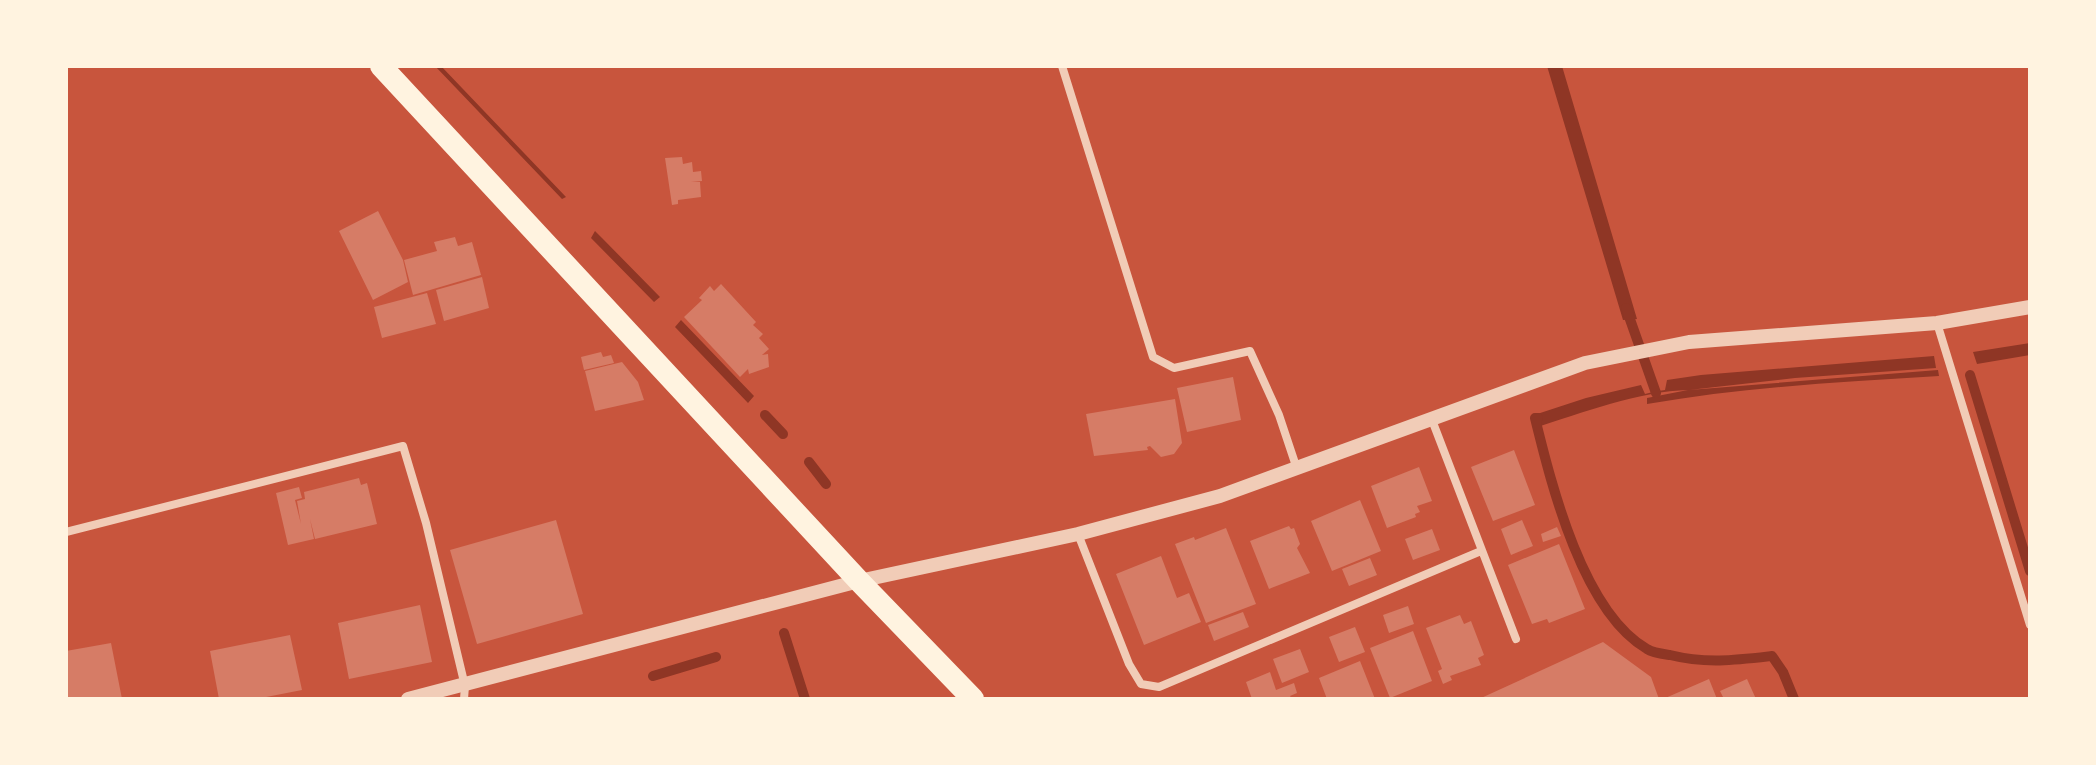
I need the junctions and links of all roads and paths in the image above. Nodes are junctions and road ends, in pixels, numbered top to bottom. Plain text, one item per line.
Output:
1 (381, 66) edge
2 (1062, 66) edge
3 (2030, 307) edge
4 (1937, 323) junction
5 (1432, 420) junction
6 (1297, 469) junction
7 (66, 532) edge
8 (1078, 534) junction
9 (1481, 551) junction
10 (859, 581) junction
11 (2030, 625) edge
12 (1516, 639) dead end
13 (465, 692) edge
14 (408, 699) edge
15 (973, 699) edge

1 - 10 highway
2 - 6 street
3 - 4 street
4 - 5 street
4 - 11 street
5 - 6 street
5 - 9 street
6 - 8 street
7 - 13 street
8 - 9 street
8 - 10 street
9 - 12 street
10 - 13 street
10 - 15 highway
13 - 14 street

